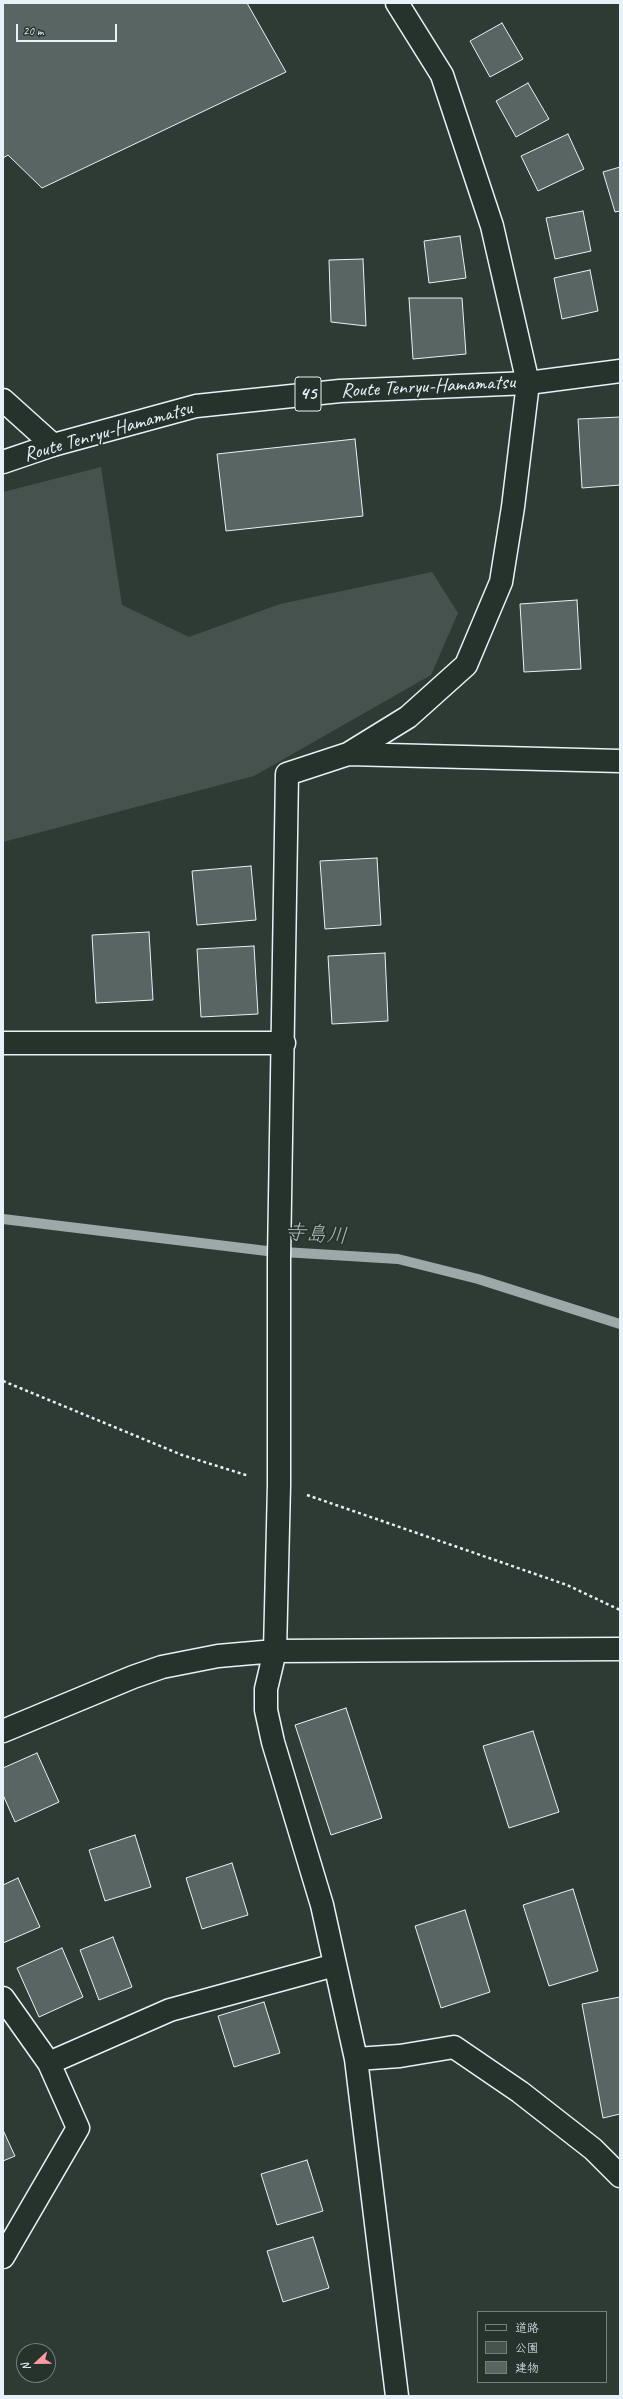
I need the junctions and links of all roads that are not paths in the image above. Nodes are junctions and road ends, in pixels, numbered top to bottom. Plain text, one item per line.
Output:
1 (397, 3) edge
2 (620, 371) edge
3 (528, 383) junction
4 (3, 400) edge
5 (53, 445) junction
6 (3, 462) edge
7 (348, 754) junction
8 (620, 761) edge
9 (3, 1043) edge
10 (284, 1043) junction
11 (620, 1649) edge
12 (275, 1651) junction
13 (3, 1731) edge
14 (335, 1964) junction
15 (3, 1998) edge
16 (356, 2059) junction
17 (49, 2063) junction
18 (620, 2176) edge
19 (3, 2257) edge
20 (397, 2396) edge

1 - 3 street
2 - 3 street, Route Tenryu-Hamamatsu / 45
3 - 5 street, Route Tenryu-Hamamatsu / 45
3 - 7 street
4 - 5 street
5 - 6 street, Route Tenryu-Hamamatsu / 45
7 - 8 street
7 - 10 street
9 - 10 street
10 - 12 street
11 - 12 street
12 - 13 street
12 - 14 street
14 - 16 street
14 - 17 street
15 - 17 street
16 - 18 street
16 - 20 street
17 - 19 street

